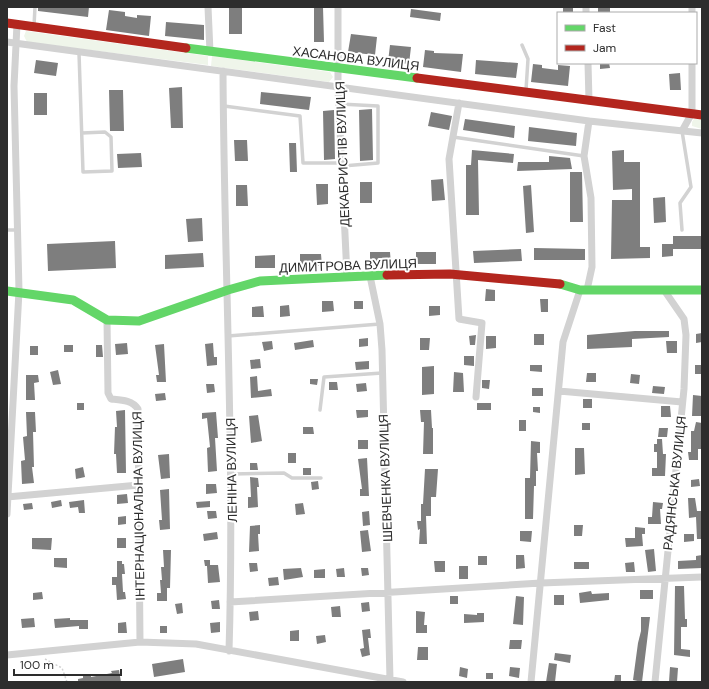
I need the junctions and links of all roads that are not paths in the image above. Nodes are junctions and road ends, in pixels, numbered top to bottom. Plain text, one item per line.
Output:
1 (35, 7) edge
2 (208, 7) edge
3 (338, 7) edge
4 (7, 23) edge
5 (17, 24) junction
6 (34, 26) junction
7 (7, 42) edge
8 (17, 44) junction
9 (522, 45) dead end
10 (210, 52) junction
11 (79, 53) junction
12 (588, 64) edge
13 (692, 64) edge
14 (338, 69) junction
15 (223, 71) junction
16 (10, 86) edge
17 (338, 88) junction
18 (526, 93) junction
19 (589, 102) junction
20 (460, 103) junction
21 (340, 104) junction
22 (224, 106) junction
23 (692, 113) junction
24 (702, 115) edge
25 (589, 121) junction
26 (7, 126) edge
27 (15, 126) junction
28 (682, 131) junction
29 (702, 133) edge
30 (82, 134) junction
31 (453, 137) junction
32 (584, 156) junction
33 (342, 164) junction
34 (7, 230) edge
35 (18, 230) junction
36 (682, 230) dead end
37 (458, 275) junction
38 (347, 276) junction
39 (370, 276) junction
40 (228, 290) junction
41 (583, 290) junction
42 (664, 290) junction
43 (702, 290) edge
44 (7, 291) edge
45 (19, 291) junction
46 (107, 320) junction
47 (380, 324) junction
48 (228, 336) junction
49 (382, 374) junction
50 (559, 391) junction
51 (476, 397) dead end
52 (682, 402) junction
53 (320, 410) dead end
54 (232, 474) junction
55 (320, 478) dead end
56 (139, 485) junction
57 (7, 497) edge
58 (7, 514) edge
59 (702, 577) edge
60 (665, 579) junction
61 (541, 583) junction
62 (389, 592) junction
63 (230, 602) junction
64 (140, 642) junction
65 (229, 651) junction
66 (7, 655) edge
67 (390, 680) junction
68 (403, 682) edge
69 (531, 682) edge
70 (655, 682) edge

1 - 6 lane
2 - 10 street
3 - 14 street, ДЕКАБРИСТІВ ВУЛИЦЯ
4 - 5 street, ХАСАНОВА ВУЛИЦЯ
5 - 6 street, ХАСАНОВА ВУЛИЦЯ
5 - 8 street
6 - 10 street, ХАСАНОВА ВУЛИЦЯ
7 - 8 street
8 - 11 street
8 - 16 street
9 - 18 lane
10 - 14 street, ХАСАНОВА ВУЛИЦЯ
11 - 15 street
11 - 30 lane
12 - 19 street
13 - 23 street
14 - 17 street, ДЕКАБРИСТІВ ВУЛИЦЯ
14 - 18 street, ХАСАНОВА ВУЛИЦЯ
15 - 17 street
15 - 22 street, ЛЕНІНА ВУЛИЦЯ
16 - 27 street
17 - 20 street
17 - 21 street, ДЕКАБРИСТІВ ВУЛИЦЯ
18 - 19 street, ХАСАНОВА ВУЛИЦЯ
19 - 23 street, ХАСАНОВА ВУЛИЦЯ
20 - 25 street
20 - 31 street
21 - 33 street, ДЕКАБРИСТІВ ВУЛИЦЯ
21 - 33 lane
22 - 33 lane
22 - 40 street, ЛЕНІНА ВУЛИЦЯ
23 - 24 street, ХАСАНОВА ВУЛИЦЯ
23 - 28 street
25 - 28 street
25 - 32 street
26 - 27 street
27 - 35 street
28 - 29 street
28 - 36 lane
30 - 30 lane
31 - 32 lane
31 - 37 street
32 - 41 street
33 - 38 street, ДЕКАБРИСТІВ ВУЛИЦЯ
34 - 35 lane
35 - 45 street
37 - 39 street, ДИМИТРОВА ВУЛИЦЯ
37 - 41 street, ДИМИТРОВА ВУЛИЦЯ
37 - 51 street
38 - 39 street, ДИМИТРОВА ВУЛИЦЯ
38 - 40 street, ДИМИТРОВА ВУЛИЦЯ
39 - 47 street, ШЕВЧЕНКА ВУЛИЦЯ
40 - 46 street, ДИМИТРОВА ВУЛИЦЯ
40 - 48 street, ЛЕНІНА ВУЛИЦЯ
41 - 42 street, ДИМИТРОВА ВУЛИЦЯ
41 - 50 street
42 - 43 street, ДИМИТРОВА ВУЛИЦЯ
42 - 52 street, РАДЯНСЬКА ВУЛИЦЯ
44 - 45 street, ДИМИТРОВА ВУЛИЦЯ
45 - 46 street, ДИМИТРОВА ВУЛИЦЯ
45 - 57 street
46 - 56 street, ІНТЕРНАЦІОНАЛЬНА ВУЛИЦЯ
47 - 48 lane
47 - 49 street, ШЕВЧЕНКА ВУЛИЦЯ
48 - 54 street, ЛЕНІНА ВУЛИЦЯ
49 - 53 lane
49 - 62 street, ШЕВЧЕНКА ВУЛИЦЯ
50 - 52 street
50 - 61 street
52 - 60 street, РАДЯНСЬКА ВУЛИЦЯ
54 - 55 lane
54 - 63 street, ЛЕНІНА ВУЛИЦЯ
56 - 57 street
56 - 64 street, ІНТЕРНАЦІОНАЛЬНА ВУЛИЦЯ
57 - 58 street
59 - 60 street
60 - 61 street
60 - 70 street, РАДЯНСЬКА ВУЛИЦЯ
61 - 62 street
61 - 69 street
62 - 63 street
62 - 67 street, ШЕВЧЕНКА ВУЛИЦЯ
63 - 65 street, ЛЕНІНА ВУЛИЦЯ
64 - 65 street
64 - 66 street
65 - 67 street
67 - 68 street

